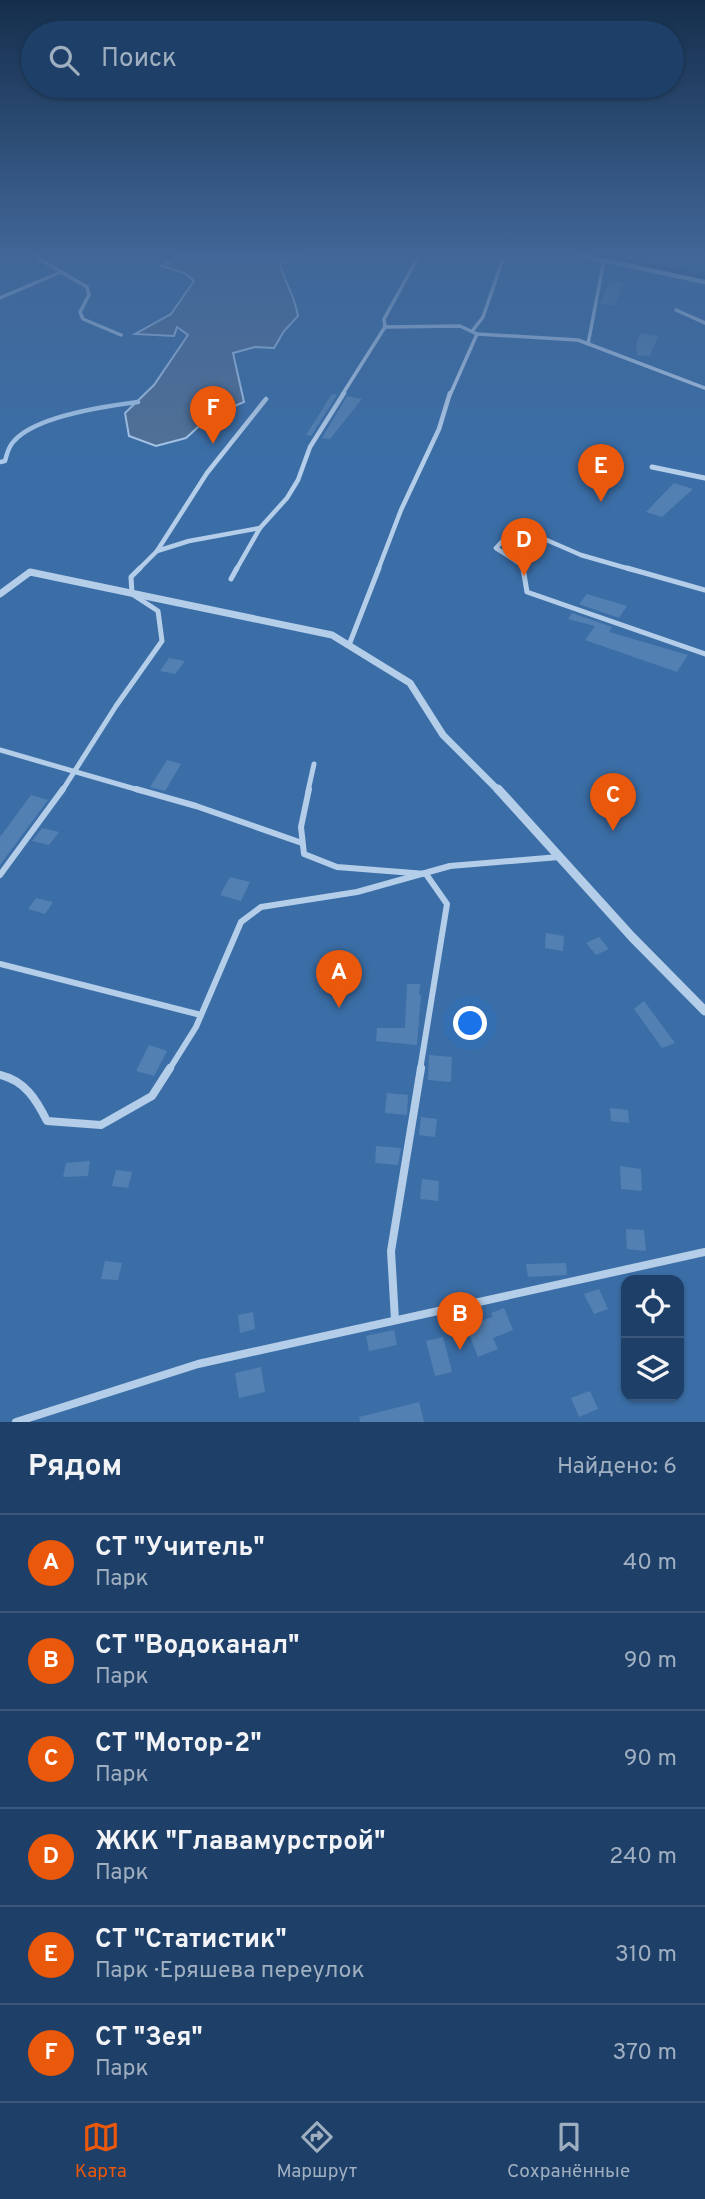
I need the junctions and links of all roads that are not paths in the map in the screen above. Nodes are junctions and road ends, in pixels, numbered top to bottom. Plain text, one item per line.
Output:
1 (91, 322) edge
2 (384, 322) edge
3 (480, 322) edge
4 (592, 322) edge
5 (385, 327) junction
6 (475, 332) junction
7 (121, 335) dead end
8 (588, 344) junction
9 (705, 388) edge
10 (266, 399) dead end
11 (652, 467) dead end
12 (705, 478) edge
13 (260, 528) junction
14 (157, 551) junction
15 (231, 579) dead end
16 (0, 583) edge
17 (11, 586) junction
18 (705, 590) edge
19 (0, 594) edge
20 (132, 594) junction
21 (349, 645) junction
22 (705, 654) edge
23 (0, 750) edge
24 (314, 764) dead end
25 (74, 772) junction
26 (302, 844) junction
27 (559, 857) junction
28 (426, 874) junction
29 (0, 875) edge
30 (0, 964) edge
31 (705, 1011) edge
32 (201, 1015) junction
33 (0, 1074) edge
34 (705, 1252) edge
35 (395, 1320) junction
36 (16, 1422) edge

1 - 7 lane
2 - 5 lane
3 - 6 lane
4 - 8 lane
5 - 6 lane
5 - 13 lane
6 - 8 lane
6 - 21 lane
8 - 9 lane
10 - 14 lane
11 - 12 street
13 - 14 lane
13 - 15 lane
14 - 20 lane
16 - 17 lane
17 - 19 street
17 - 20 street
18 - 22 lane
20 - 21 street
20 - 25 lane
21 - 27 street
23 - 25 lane
24 - 26 lane
25 - 26 lane
25 - 29 lane
26 - 28 lane
27 - 28 lane
27 - 31 street
28 - 32 lane
28 - 35 lane
30 - 32 lane
32 - 33 lane
34 - 35 lane
35 - 36 lane

